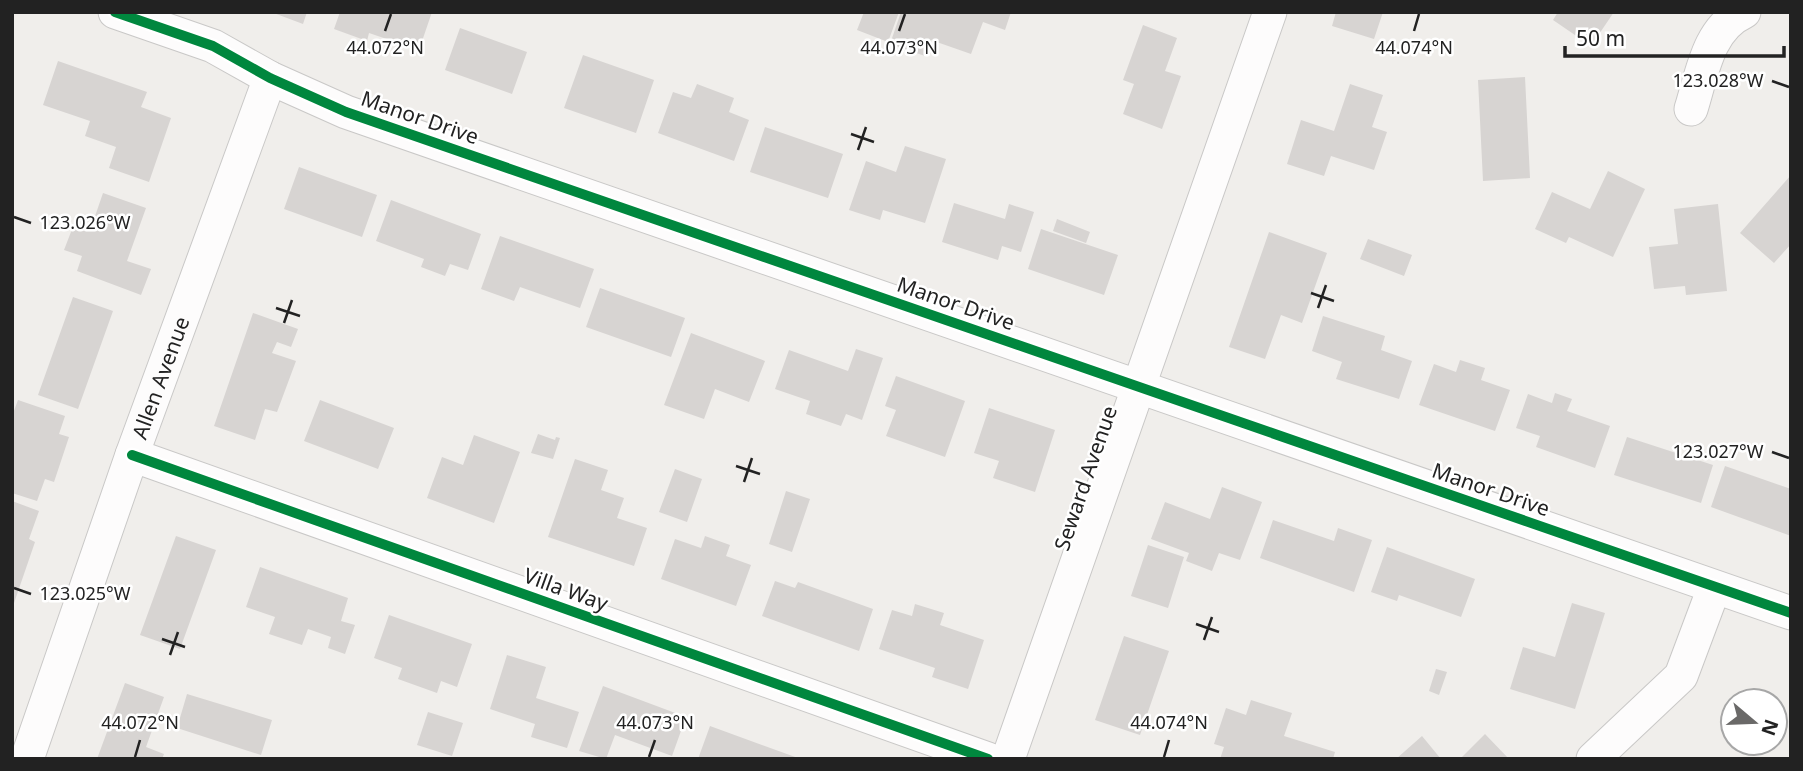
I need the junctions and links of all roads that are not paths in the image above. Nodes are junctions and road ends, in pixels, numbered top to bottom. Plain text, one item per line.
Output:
1 (115, 12) edge
2 (1270, 12) edge
3 (1744, 12) edge
4 (270, 78) junction
5 (1691, 109) dead end
6 (1138, 386) junction
7 (132, 455) junction
8 (1714, 588) junction
9 (1791, 613) edge
10 (27, 759) edge
11 (988, 759) edge
12 (1008, 759) edge
13 (1593, 759) edge

1 - 4 street, Manor Drive
2 - 6 street, Seward Avenue
3 - 5 street
4 - 6 street, Manor Drive
4 - 7 street, Allen Avenue
6 - 8 street, Manor Drive
6 - 12 street, Seward Avenue
7 - 10 street, Allen Avenue
7 - 11 street, Villa Way
8 - 9 street, Manor Drive
8 - 13 street

